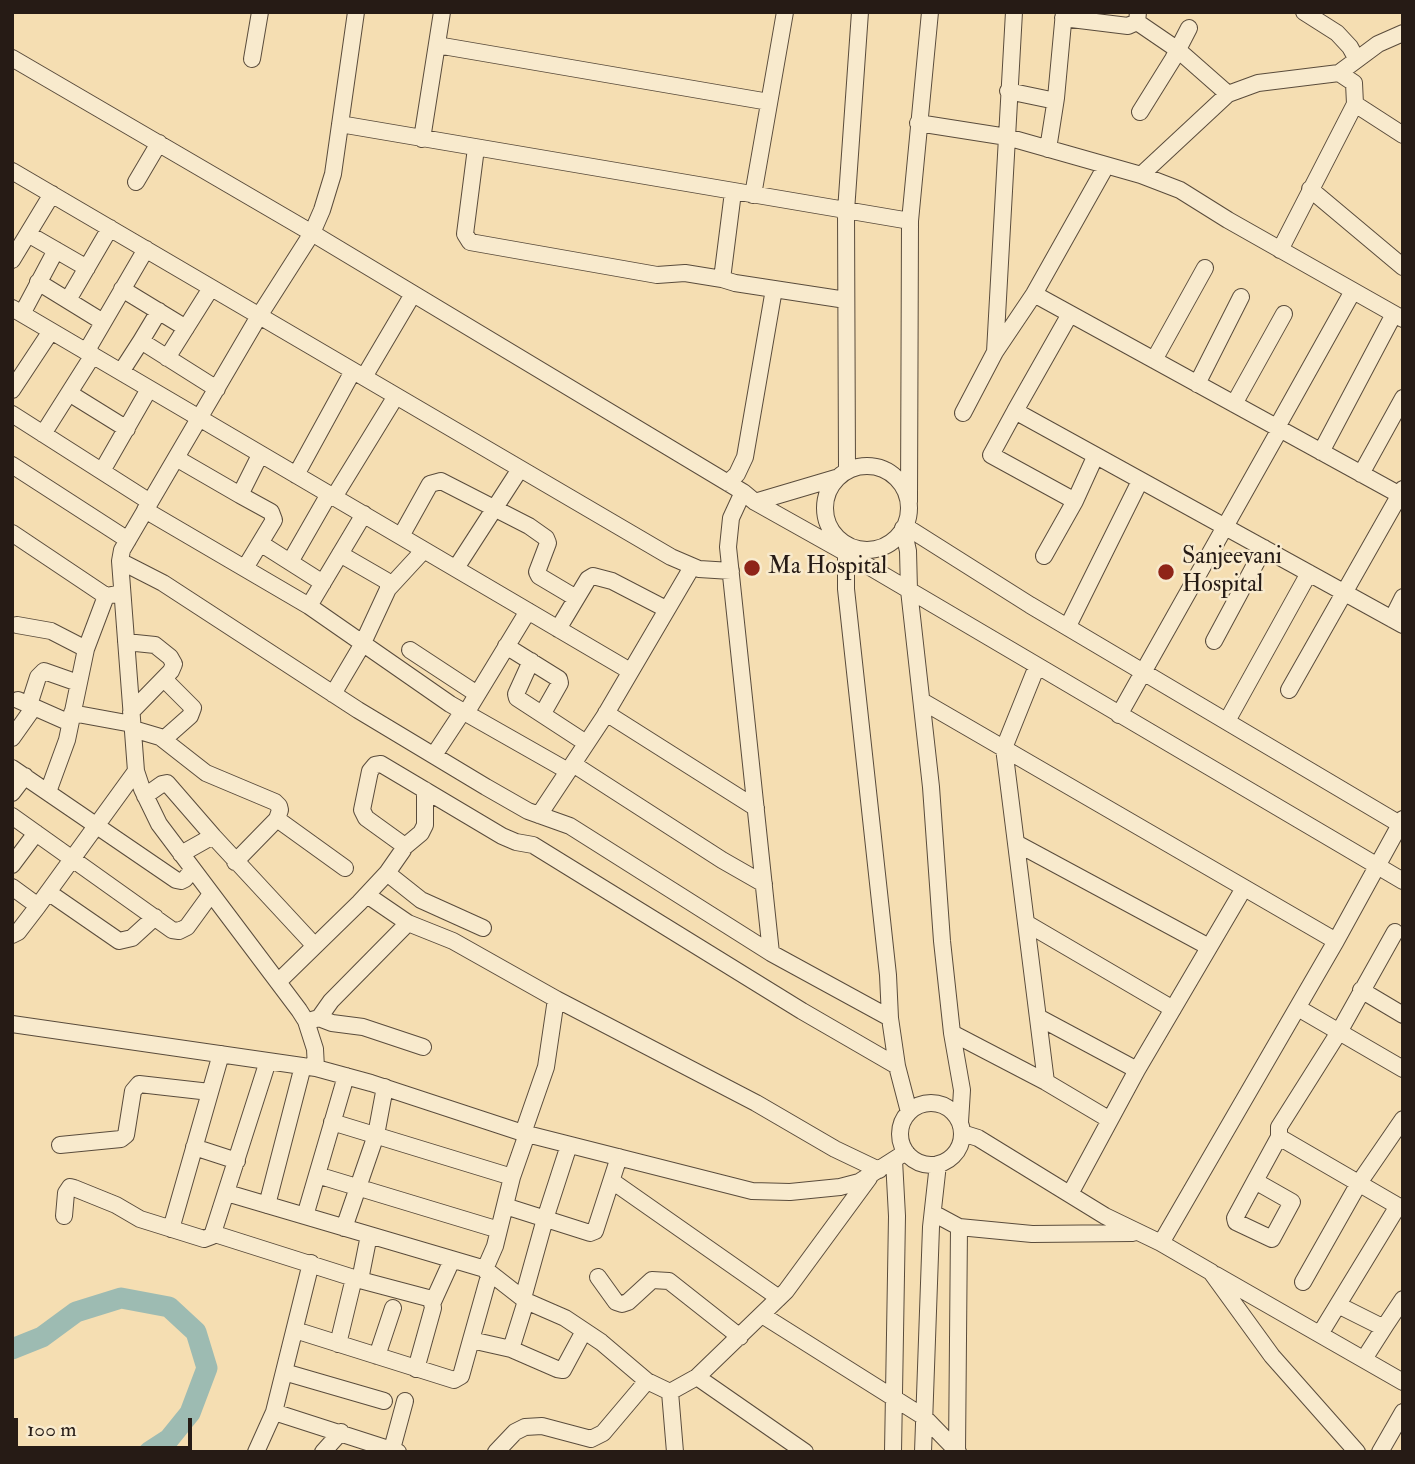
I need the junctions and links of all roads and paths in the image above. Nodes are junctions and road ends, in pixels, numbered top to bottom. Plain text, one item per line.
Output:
1 (260, 12) edge
2 (356, 12) edge
3 (442, 12) edge
4 (785, 12) edge
5 (860, 12) edge
6 (930, 12) edge
7 (1014, 12) edge
8 (1304, 12) edge
9 (1064, 15) edge
10 (1137, 17) edge
11 (1189, 28) dead end
12 (1403, 33) edge
13 (437, 45) junction
14 (1178, 50) junction
15 (12, 58) edge
16 (1356, 58) junction
17 (252, 59) dead end
18 (1339, 73) junction
19 (1008, 91) junction
20 (1227, 94) junction
21 (1056, 98) junction
22 (769, 102) junction
23 (1355, 104) junction
24 (1140, 111) dead end
25 (918, 123) junction
26 (340, 124) junction
27 (1403, 135) edge
28 (1007, 137) junction
29 (422, 139) junction
30 (159, 142) junction
31 (476, 148) junction
32 (1048, 149) junction
33 (1106, 166) junction
34 (13, 172) edge
35 (1141, 175) junction
36 (136, 182) dead end
37 (1310, 189) junction
38 (733, 192) junction
39 (52, 194) junction
40 (754, 195) junction
41 (846, 211) junction
42 (910, 221) junction
43 (110, 228) junction
44 (28, 233) junction
45 (312, 233) junction
46 (146, 249) junction
47 (56, 250) junction
48 (1280, 250) junction
49 (12, 260) edge
50 (1403, 267) edge
51 (87, 268) junction
52 (1205, 268) dead end
53 (722, 279) junction
54 (38, 282) junction
55 (211, 288) junction
56 (122, 289) junction
57 (774, 289) junction
58 (1353, 291) junction
59 (413, 294) junction
60 (1034, 295) junction
61 (1241, 297) dead end
62 (68, 300) junction
63 (846, 300) junction
64 (17, 311) edge
65 (159, 311) junction
66 (1070, 314) junction
67 (1284, 314) dead end
68 (259, 316) junction
69 (1398, 317) edge
70 (103, 322) junction
71 (186, 328) junction
72 (51, 331) junction
73 (141, 341) junction
74 (995, 352) junction
75 (89, 354) junction
76 (167, 358) junction
77 (1154, 360) junction
78 (19, 366) edge
79 (121, 372) junction
80 (359, 374) junction
81 (1197, 383) junction
82 (149, 389) junction
83 (217, 389) junction
84 (12, 390) edge
85 (69, 393) junction
86 (396, 396) junction
87 (1403, 398) edge
88 (1234, 404) junction
89 (1015, 411) junction
90 (963, 412) dead end
91 (12, 414) edge
92 (199, 419) junction
93 (1278, 428) junction
94 (127, 429) junction
95 (43, 434) junction
96 (1321, 452) junction
97 (260, 455) junction
98 (1095, 457) junction
99 (176, 458) junction
100 (12, 465) edge
101 (520, 469) junction
102 (102, 471) junction
103 (841, 474) junction
104 (1361, 474) junction
105 (296, 475) junction
106 (1140, 481) junction
107 (728, 483) junction
108 (240, 495) junction
109 (331, 496) junction
110 (1401, 496) edge
111 (749, 497) junction
112 (1075, 501) junction
113 (909, 502) junction
114 (148, 506) junction
115 (493, 508) junction
116 (363, 514) junction
117 (1225, 526) junction
118 (904, 527) junction
119 (12, 533) edge
120 (401, 536) junction
121 (128, 540) junction
122 (260, 543) junction
123 (1264, 548) junction
124 (846, 549) junction
125 (424, 550) junction
126 (340, 554) junction
127 (1044, 556) dead end
128 (120, 561) junction
129 (290, 562) junction
130 (692, 567) junction
131 (245, 568) junction
132 (456, 568) junction
133 (731, 572) junction
134 (1309, 573) junction
135 (323, 583) junction
136 (388, 589) junction
137 (909, 590) junction
138 (1344, 592) junction
139 (114, 594) junction
140 (1403, 597) edge
141 (576, 598) junction
142 (309, 606) junction
143 (666, 609) junction
144 (528, 611) junction
145 (1397, 622) edge
146 (17, 625) dead end
147 (1068, 626) junction
148 (558, 629) junction
149 (1214, 641) dead end
150 (126, 642) junction
151 (362, 645) junction
152 (506, 646) junction
153 (86, 649) junction
154 (410, 650) dead end
155 (531, 661) junction
156 (1037, 666) junction
157 (1142, 670) junction
158 (630, 671) junction
159 (164, 679) junction
160 (78, 683) junction
161 (1289, 690) dead end
162 (334, 694) junction
163 (477, 694) junction
164 (922, 701) junction
165 (27, 704) junction
166 (464, 712) junction
167 (543, 713) junction
168 (606, 713) junction
169 (1119, 715) junction
170 (71, 718) junction
171 (1227, 721) junction
172 (132, 722) junction
173 (12, 738) edge
174 (164, 739) junction
175 (586, 743) junction
176 (1004, 748) junction
177 (434, 755) junction
178 (570, 768) junction
179 (136, 771) junction
180 (18, 772) edge
181 (425, 790) junction
182 (48, 792) junction
183 (12, 793) edge
184 (145, 796) junction
185 (756, 808) junction
186 (539, 815) junction
187 (12, 816) edge
188 (277, 819) junction
189 (1402, 823) edge
190 (97, 825) junction
191 (36, 833) junction
192 (213, 836) junction
193 (1016, 843) junction
194 (403, 848) junction
195 (181, 854) junction
196 (71, 858) junction
197 (235, 862) junction
198 (12, 865) edge
199 (1377, 866) junction
200 (345, 868) dead end
201 (192, 869) junction
202 (387, 873) junction
203 (1403, 881) edge
204 (764, 884) junction
205 (12, 887) edge
206 (1244, 888) junction
207 (48, 892) junction
208 (211, 894) junction
209 (367, 895) junction
210 (38, 906) junction
211 (155, 917) junction
212 (408, 923) junction
213 (1026, 923) junction
214 (483, 928) dead end
215 (1395, 932) dead end
216 (12, 935) edge
217 (1336, 941) junction
218 (315, 946) junction
219 (1209, 947) junction
220 (771, 953) junction
221 (278, 982) junction
222 (1361, 990) junction
223 (556, 999) junction
224 (1298, 1008) junction
225 (1173, 1009) junction
226 (1403, 1015) edge
227 (1038, 1017) junction
228 (890, 1018) junction
229 (313, 1020) junction
230 (12, 1024) edge
231 (1339, 1032) junction
232 (951, 1033) junction
233 (423, 1046) dead end
234 (222, 1055) junction
235 (268, 1061) junction
236 (897, 1066) junction
237 (309, 1067) junction
238 (1403, 1069) edge
239 (1137, 1070) junction
240 (346, 1076) junction
241 (1046, 1082) junction
242 (385, 1087) junction
243 (210, 1092) junction
244 (909, 1112) junction
245 (1403, 1118) edge
246 (1110, 1120) junction
247 (332, 1122) junction
248 (961, 1127) junction
249 (525, 1133) junction
250 (376, 1135) junction
251 (1279, 1137) junction
252 (60, 1145) dead end
253 (569, 1145) junction
254 (194, 1147) junction
255 (900, 1156) junction
256 (619, 1157) junction
257 (237, 1161) junction
258 (938, 1164) junction
259 (875, 1173) junction
260 (317, 1175) junction
261 (512, 1177) junction
262 (612, 1181) junction
263 (1255, 1181) dead end
264 (1359, 1183) junction
265 (356, 1187) junction
266 (227, 1193) junction
267 (1070, 1194) junction
268 (267, 1205) junction
269 (505, 1206) junction
270 (1400, 1207) edge
271 (933, 1213) junction
272 (64, 1216) dead end
273 (305, 1216) junction
274 (545, 1219) junction
275 (959, 1227) junction
276 (170, 1228) junction
277 (344, 1228) junction
278 (499, 1230) junction
279 (1136, 1233) junction
280 (215, 1234) junction
281 (369, 1235) junction
282 (1161, 1243) junction
283 (452, 1259) junction
284 (311, 1263) junction
285 (485, 1269) junction
286 (1211, 1272) junction
287 (598, 1277) dead end
288 (357, 1279) junction
289 (1303, 1282) dead end
290 (779, 1298) junction
291 (1403, 1298) edge
292 (524, 1300) junction
293 (432, 1304) junction
294 (1338, 1305) junction
295 (393, 1308) dead end
296 (762, 1315) junction
297 (1387, 1324) junction
298 (295, 1330) junction
299 (584, 1331) junction
300 (1320, 1334) junction
301 (740, 1337) junction
302 (471, 1340) junction
303 (338, 1344) junction
304 (511, 1349) junction
305 (377, 1356) junction
306 (1364, 1359) junction
307 (416, 1369) junction
308 (284, 1372) junction
309 (697, 1377) junction
310 (647, 1381) junction
311 (1403, 1382) edge
312 (670, 1392) junction
313 (894, 1399) junction
314 (384, 1401) dead end
315 (405, 1401) dead end
316 (274, 1412) junction
317 (1403, 1412) edge
318 (924, 1418) junction
319 (341, 1432) junction
320 (390, 1450) edge
321 (799, 1450) edge
322 (957, 1451) edge
323 (256, 1452) edge
324 (323, 1452) edge
325 (496, 1452) edge
326 (675, 1452) edge
327 (892, 1452) edge
328 (923, 1452) edge
329 (1357, 1452) edge
330 (1380, 1452) edge

1 - 17 street
2 - 26 street
3 - 13 street
4 - 22 street
5 - 41 street
6 - 25 street
7 - 19 street
8 - 16 street
9 - 10 street
9 - 21 street
10 - 14 street
11 - 14 street
12 - 16 street
13 - 22 street
13 - 29 street
14 - 20 street
14 - 24 street
15 - 30 street
16 - 18 street
18 - 20 street
18 - 23 street
19 - 21 street
19 - 28 street
20 - 35 street
21 - 32 street
22 - 40 street
23 - 27 street
23 - 37 street
25 - 28 street
25 - 42 street
26 - 29 street
26 - 45 street
28 - 32 street
28 - 74 street
29 - 31 street
30 - 36 street
30 - 45 street
31 - 38 street
31 - 53 street
32 - 33 street
33 - 35 street
33 - 60 street
34 - 39 street
35 - 48 street
37 - 48 street
37 - 50 street
38 - 40 street
38 - 53 street
39 - 43 street
39 - 44 street
40 - 41 street
41 - 42 street
41 - 63 street
42 - 113 street
43 - 46 street
43 - 51 street
44 - 47 street
44 - 49 street
45 - 59 street
45 - 68 street
46 - 55 street
46 - 56 street
47 - 51 street
47 - 54 street
48 - 58 street
51 - 62 street
52 - 77 street
53 - 57 street
54 - 62 street
54 - 64 street
55 - 68 street
55 - 71 street
56 - 65 street
56 - 70 street
57 - 63 street
57 - 107 street
58 - 69 street
58 - 93 street
59 - 80 street
59 - 107 street
60 - 66 street
60 - 74 street
61 - 81 street
62 - 70 street
63 - 103 street
64 - 72 street
65 - 71 street
65 - 73 street
66 - 77 street
66 - 89 street
67 - 88 street
68 - 80 street
68 - 83 street
69 - 96 street
70 - 75 street
71 - 76 street
72 - 75 street
72 - 78 street
73 - 76 street
73 - 79 street
74 - 90 street
75 - 79 street
75 - 85 street
76 - 83 street
77 - 81 street
78 - 84 street
79 - 82 street
80 - 86 street
80 - 105 street
81 - 88 street
82 - 92 street
82 - 94 street
83 - 92 street
85 - 94 street
85 - 95 street
86 - 101 street
86 - 109 street
87 - 104 street
88 - 93 street
89 - 98 street
89 - 112 street
91 - 95 street
92 - 97 street
92 - 99 street
93 - 96 street
93 - 117 street
94 - 102 street
95 - 102 street
96 - 104 street
97 - 105 street
97 - 108 street
98 - 106 street
98 - 112 street
99 - 108 street
99 - 114 street
100 - 121 street
101 - 115 street
101 - 130 street
102 - 114 street
103 - 111 street
103 - 113 street
103 - 124 street
104 - 110 street
105 - 109 street
106 - 117 street
106 - 147 street
107 - 111 street
108 - 122 street
109 - 116 street
109 - 129 street
110 - 138 street
111 - 124 street
111 - 133 street
112 - 127 street
113 - 118 street
114 - 121 street
114 - 131 street
115 - 120 street
115 - 132 street
115 - 141 street
116 - 120 street
116 - 126 street
117 - 123 street
117 - 157 street
118 - 124 street
118 - 137 street
118 - 147 street
119 - 139 street
120 - 125 street
121 - 128 street
122 - 129 street
122 - 131 street
123 - 134 street
123 - 149 street
124 - 137 street
124 - 228 street
125 - 132 street
125 - 136 street
126 - 135 street
126 - 136 street
128 - 139 street
128 - 162 street
129 - 135 street
130 - 133 street
130 - 143 street
131 - 142 street
132 - 144 street
133 - 185 street
134 - 138 street
134 - 171 street
135 - 142 street
136 - 151 street
137 - 156 street
137 - 164 street
138 - 145 street
138 - 161 street
139 - 150 street
139 - 153 street
140 - 145 street
141 - 143 street
141 - 148 street
142 - 151 street
143 - 158 street
144 - 148 street
144 - 152 street
146 - 153 street
147 - 157 street
148 - 158 street
150 - 159 street
150 - 172 street
151 - 162 street
151 - 166 street
152 - 155 street
152 - 163 street
153 - 160 street
154 - 163 street
155 - 167 street
155 - 167 street
156 - 169 street
156 - 176 street
157 - 169 street
157 - 171 street
158 - 168 street
159 - 172 street
159 - 174 street
160 - 165 street
160 - 170 street
162 - 177 street
163 - 166 street
164 - 176 street
164 - 232 street
165 - 170 street
165 - 173 street
166 - 177 street
166 - 178 street
167 - 175 street
168 - 175 street
168 - 185 street
169 - 199 street
170 - 172 street
170 - 182 street
171 - 189 street
172 - 174 street
172 - 179 street
174 - 188 street
175 - 178 street
176 - 193 street
176 - 206 street
177 - 186 street
178 - 186 street
178 - 204 street
179 - 184 street
179 - 190 street
180 - 182 street
180 - 183 street
181 - 194 street
181 - 194 street
181 - 236 street
182 - 190 street
184 - 192 street
184 - 195 street
185 - 204 street
186 - 220 street
187 - 191 street
188 - 197 street
188 - 200 street
189 - 199 street
190 - 196 street
190 - 201 street
191 - 196 street
191 - 198 street
192 - 195 street
192 - 197 street
193 - 213 street
193 - 219 street
194 - 202 street
195 - 201 street
196 - 207 street
196 - 211 street
197 - 218 street
199 - 203 street
199 - 217 street
201 - 208 street
202 - 209 street
202 - 214 street
204 - 220 street
205 - 210 street
206 - 217 street
206 - 219 street
207 - 210 street
207 - 211 street
208 - 211 street
208 - 221 street
209 - 212 street
209 - 218 street
210 - 216 street
212 - 223 street
212 - 229 street
213 - 225 street
213 - 227 street
215 - 222 street
217 - 224 street
218 - 221 street
219 - 225 street
220 - 228 street
221 - 229 street
222 - 226 street
222 - 231 street
223 - 249 street
223 - 259 street
224 - 231 street
224 - 282 street
225 - 239 street
227 - 239 street
227 - 241 street
228 - 236 street
229 - 233 street
229 - 237 street
230 - 234 street
231 - 238 street
231 - 251 street
232 - 241 street
232 - 248 street
234 - 235 street
234 - 243 street
235 - 237 street
235 - 257 street
236 - 244 street
237 - 240 street
237 - 268 street
239 - 246 street
240 - 242 street
240 - 247 street
241 - 246 street
242 - 249 street
242 - 250 street
243 - 252 street
243 - 254 street
244 - 248 street
244 - 255 street
245 - 264 street
246 - 267 street
247 - 250 street
247 - 260 street
248 - 258 street
248 - 267 street
249 - 253 street
249 - 261 street
250 - 261 street
250 - 265 street
251 - 263 street
251 - 264 street
253 - 256 street
253 - 274 street
254 - 257 street
254 - 276 street
255 - 258 street
255 - 259 street
255 - 313 street
256 - 259 street
256 - 262 street
257 - 266 street
258 - 271 street
259 - 290 street
260 - 265 street
260 - 273 street
261 - 269 street
262 - 274 street
262 - 290 street
264 - 270 street
264 - 289 street
265 - 277 street
265 - 278 street
266 - 268 street
266 - 280 street
267 - 279 street
268 - 273 street
269 - 274 street
269 - 278 street
270 - 294 street
271 - 275 street
271 - 318 street
272 - 276 street
273 - 277 street
274 - 292 street
275 - 279 street
275 - 322 street
276 - 280 street
277 - 281 street
278 - 285 street
279 - 282 street
280 - 284 street
281 - 283 street
281 - 288 street
282 - 286 street
283 - 285 street
283 - 293 street
284 - 288 street
284 - 298 street
285 - 292 street
285 - 302 street
286 - 300 street
286 - 329 street
287 - 301 street
288 - 293 street
288 - 303 street
290 - 296 street
291 - 297 street
292 - 299 street
292 - 304 street
293 - 307 street
294 - 297 street
294 - 300 street
295 - 305 street
296 - 301 street
296 - 313 street
297 - 306 street
298 - 303 street
298 - 308 street
299 - 304 street
299 - 310 street
300 - 306 street
301 - 309 street
302 - 304 street
302 - 307 street
303 - 305 street
305 - 307 street
306 - 311 street
308 - 314 street
308 - 316 street
309 - 312 street
309 - 321 street
310 - 312 street
310 - 325 street
312 - 326 street
313 - 318 street
313 - 327 street
315 - 320 street
316 - 319 street
316 - 323 street
317 - 330 street
318 - 322 street
318 - 328 street
319 - 320 street
319 - 324 street

